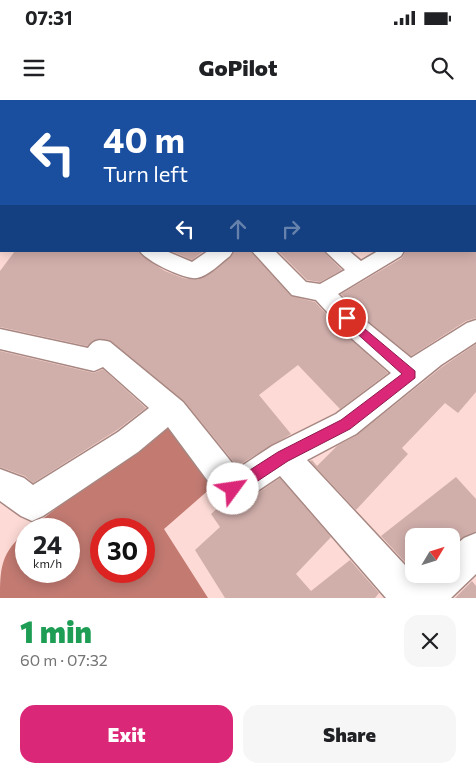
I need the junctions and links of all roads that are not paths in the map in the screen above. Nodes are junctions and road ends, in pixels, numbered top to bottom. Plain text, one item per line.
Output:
1 (152, 252) edge
2 (222, 252) edge
3 (263, 252) edge
4 (336, 252) edge
5 (392, 252) edge
6 (360, 271) junction
7 (323, 294) junction
8 (476, 330) edge
9 (0, 339) edge
10 (411, 374) junction
11 (170, 408) junction
12 (283, 457) junction
13 (0, 485) edge
14 (476, 550) edge
15 (460, 565) edge
16 (440, 583) edge
17 (410, 598) edge
18 (424, 598) edge

1 - 2 street
3 - 7 street
4 - 6 street
5 - 6 street
6 - 7 street
7 - 10 street
8 - 10 street
9 - 11 street
10 - 12 street
11 - 12 street
11 - 13 street
12 - 17 street
14 - 15 street
16 - 18 street

